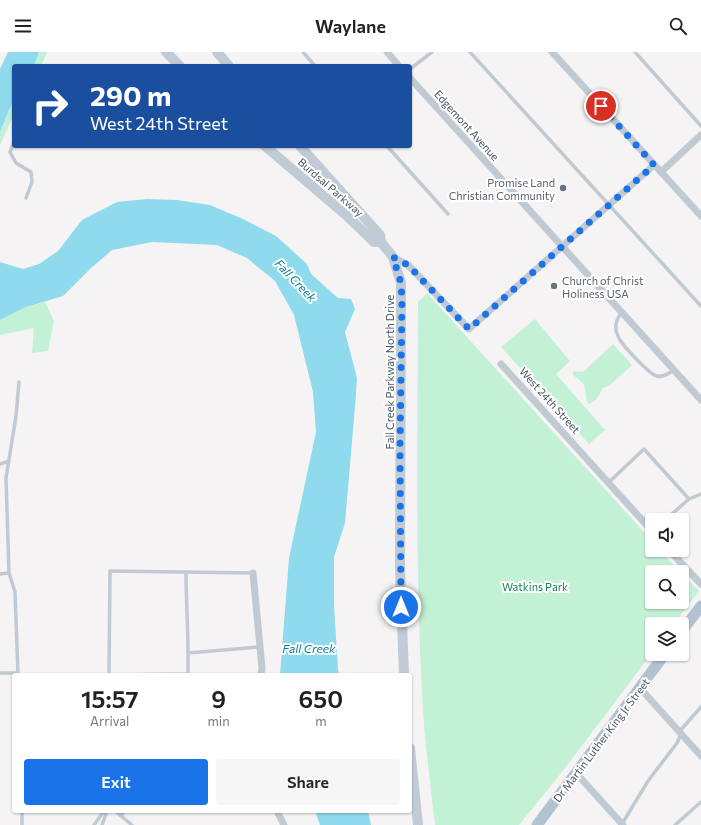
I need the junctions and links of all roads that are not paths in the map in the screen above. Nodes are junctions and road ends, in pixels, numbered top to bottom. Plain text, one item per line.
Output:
1 (166, 52) edge
2 (217, 52) edge
3 (303, 52) edge
4 (387, 52) edge
5 (432, 52) edge
6 (470, 52) edge
7 (552, 52) edge
8 (635, 52) edge
9 (178, 64) edge
10 (227, 64) edge
11 (313, 64) edge
12 (397, 64) edge
13 (412, 67) edge
14 (412, 80) edge
15 (701, 126) edge
16 (701, 135) edge
17 (12, 147) edge
18 (268, 148) edge
19 (302, 148) edge
20 (389, 148) edge
21 (654, 165) junction
22 (661, 172) junction
23 (26, 198) dead end
24 (609, 205) junction
25 (448, 214) dead end
26 (701, 216) edge
27 (381, 242) junction
28 (562, 247) junction
29 (393, 257) junction
30 (701, 306) edge
31 (622, 312) junction
32 (501, 364) dead end
33 (674, 370) junction
34 (19, 382) dead end
35 (701, 400) edge
36 (9, 461) junction
37 (0, 464) edge
38 (608, 482) junction
39 (701, 494) edge
40 (689, 499) junction
41 (673, 513) edge
42 (645, 523) edge
43 (676, 557) edge
44 (186, 572) junction
45 (9, 573) junction
46 (253, 573) joint
47 (0, 574) edge
48 (701, 584) edge
49 (701, 606) edge
50 (689, 622) edge
51 (260, 647) junction
52 (188, 653) junction
53 (660, 661) edge
54 (0, 673) edge
55 (18, 673) edge
56 (109, 673) edge
57 (188, 673) edge
58 (261, 673) edge
59 (404, 673) edge
60 (12, 674) edge
61 (640, 688) junction
62 (701, 707) edge
63 (680, 733) junction
64 (701, 756) edge
65 (412, 767) edge
66 (576, 773) junction
67 (701, 802) edge
68 (22, 813) edge
69 (103, 813) edge
70 (106, 813) edge
71 (118, 813) edge
72 (123, 813) edge
73 (278, 813) edge
74 (121, 816) junction
75 (623, 824) edge
76 (22, 825) edge
77 (94, 825) edge
78 (102, 825) edge
79 (132, 825) edge
80 (284, 825) edge
81 (418, 825) edge
82 (537, 825) edge
83 (675, 825) edge

1 - 9 street
2 - 10 street
3 - 11 lane
4 - 12 street
5 - 13 lane
6 - 24 lane
7 - 21 street
8 - 15 lane
14 - 28 street, Edgemont Avenue
16 - 22 street
17 - 23 lane
18 - 27 street, Burdsal Parkway
19 - 27 street
20 - 25 lane
21 - 22 street
21 - 24 street
22 - 26 street
24 - 28 street
24 - 30 lane
27 - 29 street, Fall Creek Parkway North Drive
28 - 29 street
28 - 31 street, Edgemont Avenue
29 - 59 street, Fall Creek Parkway North Drive
31 - 33 street, Edgemont Avenue
31 - 33 lane
32 - 38 street, West 24th Street
33 - 35 street, Edgemont Avenue
34 - 36 lane
36 - 37 lane
36 - 45 lane
38 - 40 lane
38 - 42 street, West 24th Street
39 - 40 lane
40 - 41 lane
43 - 48 street
44 - 46 lane
44 - 52 lane
44 - 56 lane
45 - 47 lane
45 - 55 lane
46 - 51 street
49 - 50 main road
51 - 52 lane
51 - 58 street
52 - 57 lane
53 - 61 main road, Dr Martin Luther King Jr Street
54 - 60 lane
61 - 63 street
61 - 66 main road, Dr Martin Luther King Jr Street
62 - 63 lane
63 - 64 street
63 - 75 lane
65 - 81 street
66 - 75 street
66 - 82 main road, Dr Martin Luther King Jr Street
67 - 83 lane
68 - 76 lane
69 - 77 lane
70 - 78 lane
71 - 74 lane
72 - 74 lane
73 - 80 street
74 - 79 lane

